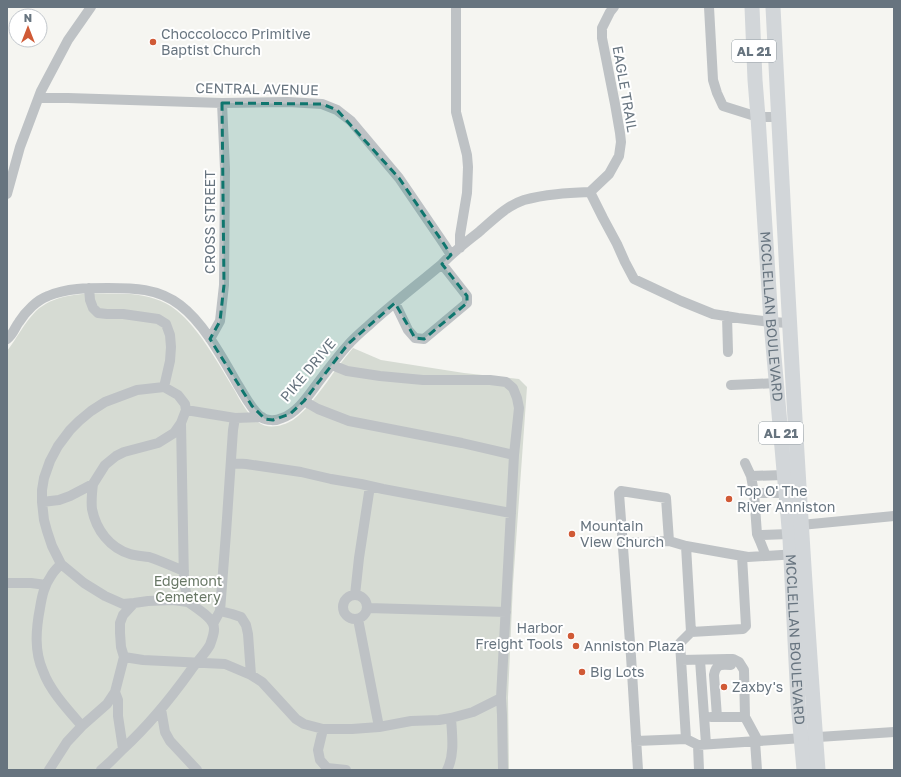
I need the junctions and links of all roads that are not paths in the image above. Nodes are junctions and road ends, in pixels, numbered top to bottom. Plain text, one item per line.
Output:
1 (91, 7) edge
2 (456, 7) edge
3 (614, 7) edge
4 (709, 7) edge
5 (774, 7) edge
6 (752, 12) edge
7 (39, 98) junction
8 (222, 103) junction
9 (758, 117) junction
10 (779, 117) junction
11 (590, 192) junction
12 (7, 194) edge
13 (460, 248) junction
14 (451, 255) junction
15 (442, 264) junction
16 (89, 288) junction
17 (395, 304) junction
18 (727, 316) junction
19 (771, 322) junction
20 (789, 323) junction
21 (7, 338) edge
22 (210, 339) junction
23 (728, 352) dead end
24 (332, 365) junction
25 (777, 383) junction
26 (731, 385) dead end
27 (164, 387) junction
28 (304, 401) junction
29 (186, 410) junction
30 (262, 417) junction
31 (235, 418) junction
32 (181, 423) junction
33 (514, 455) junction
34 (230, 463) junction
35 (745, 463) dead end
36 (784, 475) junction
37 (751, 476) junction
38 (93, 484) junction
39 (370, 486) junction
40 (754, 493) junction
41 (786, 493) junction
42 (42, 502) junction
43 (511, 513) junction
44 (894, 516) edge
45 (795, 530) junction
46 (757, 534) junction
47 (669, 541) junction
48 (622, 543) junction
49 (686, 546) junction
50 (797, 554) junction
51 (742, 556) junction
52 (766, 556) junction
53 (61, 564) junction
54 (184, 571) junction
55 (7, 583) edge
56 (46, 585) junction
57 (355, 595) junction
58 (188, 602) junction
59 (134, 604) junction
60 (368, 608) junction
61 (220, 611) junction
62 (506, 612) junction
63 (358, 619) junction
64 (213, 624) junction
65 (691, 632) junction
66 (124, 657) junction
67 (681, 660) junction
68 (700, 660) junction
69 (196, 663) junction
70 (251, 675) junction
71 (744, 690) junction
72 (115, 692) junction
73 (501, 698) junction
74 (161, 709) junction
75 (745, 716) junction
76 (717, 717) junction
77 (451, 718) junction
78 (703, 718) junction
79 (82, 726) junction
80 (380, 727) junction
81 (323, 728) junction
82 (894, 732) edge
83 (808, 737) junction
84 (686, 739) junction
85 (636, 741) junction
86 (756, 741) junction
87 (702, 744) junction
88 (123, 749) junction
89 (49, 770) edge
90 (101, 770) edge
91 (197, 770) edge
92 (346, 770) edge
93 (447, 770) edge
94 (503, 770) edge
95 (638, 770) edge
96 (698, 770) edge
97 (757, 770) edge
98 (804, 770) edge
99 (818, 770) edge

1 - 7 street
2 - 13 street
3 - 11 street, EAGLE TRAIL
4 - 9 street
5 - 10 highway, MCCLELLAN BOULEVARD / AL 21
6 - 9 highway, MCCLELLAN BOULEVARD / AL 21
7 - 8 street, CENTRAL AVENUE
7 - 12 street
8 - 14 street, CENTRAL AVENUE
8 - 22 street, CROSS STREET
9 - 10 street
9 - 19 highway, MCCLELLAN BOULEVARD / AL 21
10 - 20 highway, MCCLELLAN BOULEVARD / AL 21
11 - 13 street, PIKE DRIVE
11 - 18 street
13 - 14 street, PIKE DRIVE
14 - 15 street, PIKE DRIVE
15 - 17 street, PIKE DRIVE
15 - 17 street
16 - 21 street
16 - 22 street
16 - 27 street
17 - 24 street, PIKE DRIVE
18 - 19 street
18 - 23 street
19 - 20 street
19 - 25 highway, MCCLELLAN BOULEVARD / AL 21
20 - 45 highway, MCCLELLAN BOULEVARD / AL 21
22 - 30 street
24 - 28 street, PIKE DRIVE
24 - 33 street
25 - 26 street
25 - 36 highway, MCCLELLAN BOULEVARD / AL 21
27 - 29 street
27 - 42 street
28 - 30 street, PIKE DRIVE
28 - 33 street
29 - 31 street, PIKE DRIVE
29 - 32 street
30 - 31 street, PIKE DRIVE
31 - 34 street
32 - 38 street
32 - 54 street
33 - 43 street
34 - 39 street
34 - 61 street
35 - 37 street
36 - 37 street
36 - 41 highway, MCCLELLAN BOULEVARD / AL 21
37 - 40 street
38 - 42 street
38 - 54 street
39 - 43 street
39 - 57 street
40 - 41 street
40 - 46 street
41 - 45 highway, MCCLELLAN BOULEVARD / AL 21
42 - 53 street
43 - 62 street
44 - 45 street
45 - 46 street
45 - 50 highway, MCCLELLAN BOULEVARD / AL 21
46 - 52 street
47 - 48 street
47 - 48 street
47 - 49 street
48 - 85 street
49 - 51 street
49 - 65 street
50 - 52 street
50 - 83 highway, MCCLELLAN BOULEVARD / AL 21
51 - 52 street
51 - 65 street
53 - 56 street
53 - 59 street
54 - 58 street
55 - 56 street
56 - 79 street
57 - 60 street
57 - 63 street
58 - 59 street
58 - 64 street
59 - 66 street
60 - 62 street
60 - 63 street
61 - 64 street
61 - 70 street
62 - 73 street
63 - 80 street
64 - 69 street
65 - 67 street
66 - 69 street
66 - 72 street
67 - 68 street
67 - 84 street
68 - 71 street
68 - 78 street
69 - 70 street
69 - 74 street
70 - 81 street
71 - 75 street
71 - 76 street
72 - 79 street
72 - 88 street
73 - 77 street
73 - 94 street
74 - 88 street
74 - 91 street
75 - 76 street
75 - 86 street
76 - 78 street
77 - 80 street
77 - 93 street
78 - 87 street
79 - 89 street
80 - 81 street
81 - 92 street
82 - 83 street
83 - 86 street
83 - 98 highway, MCCLELLAN BOULEVARD / AL 21
83 - 99 highway, MCCLELLAN BOULEVARD / AL 21
84 - 85 street
84 - 87 street
85 - 95 street
86 - 87 street
86 - 97 street
87 - 96 street
88 - 90 street

